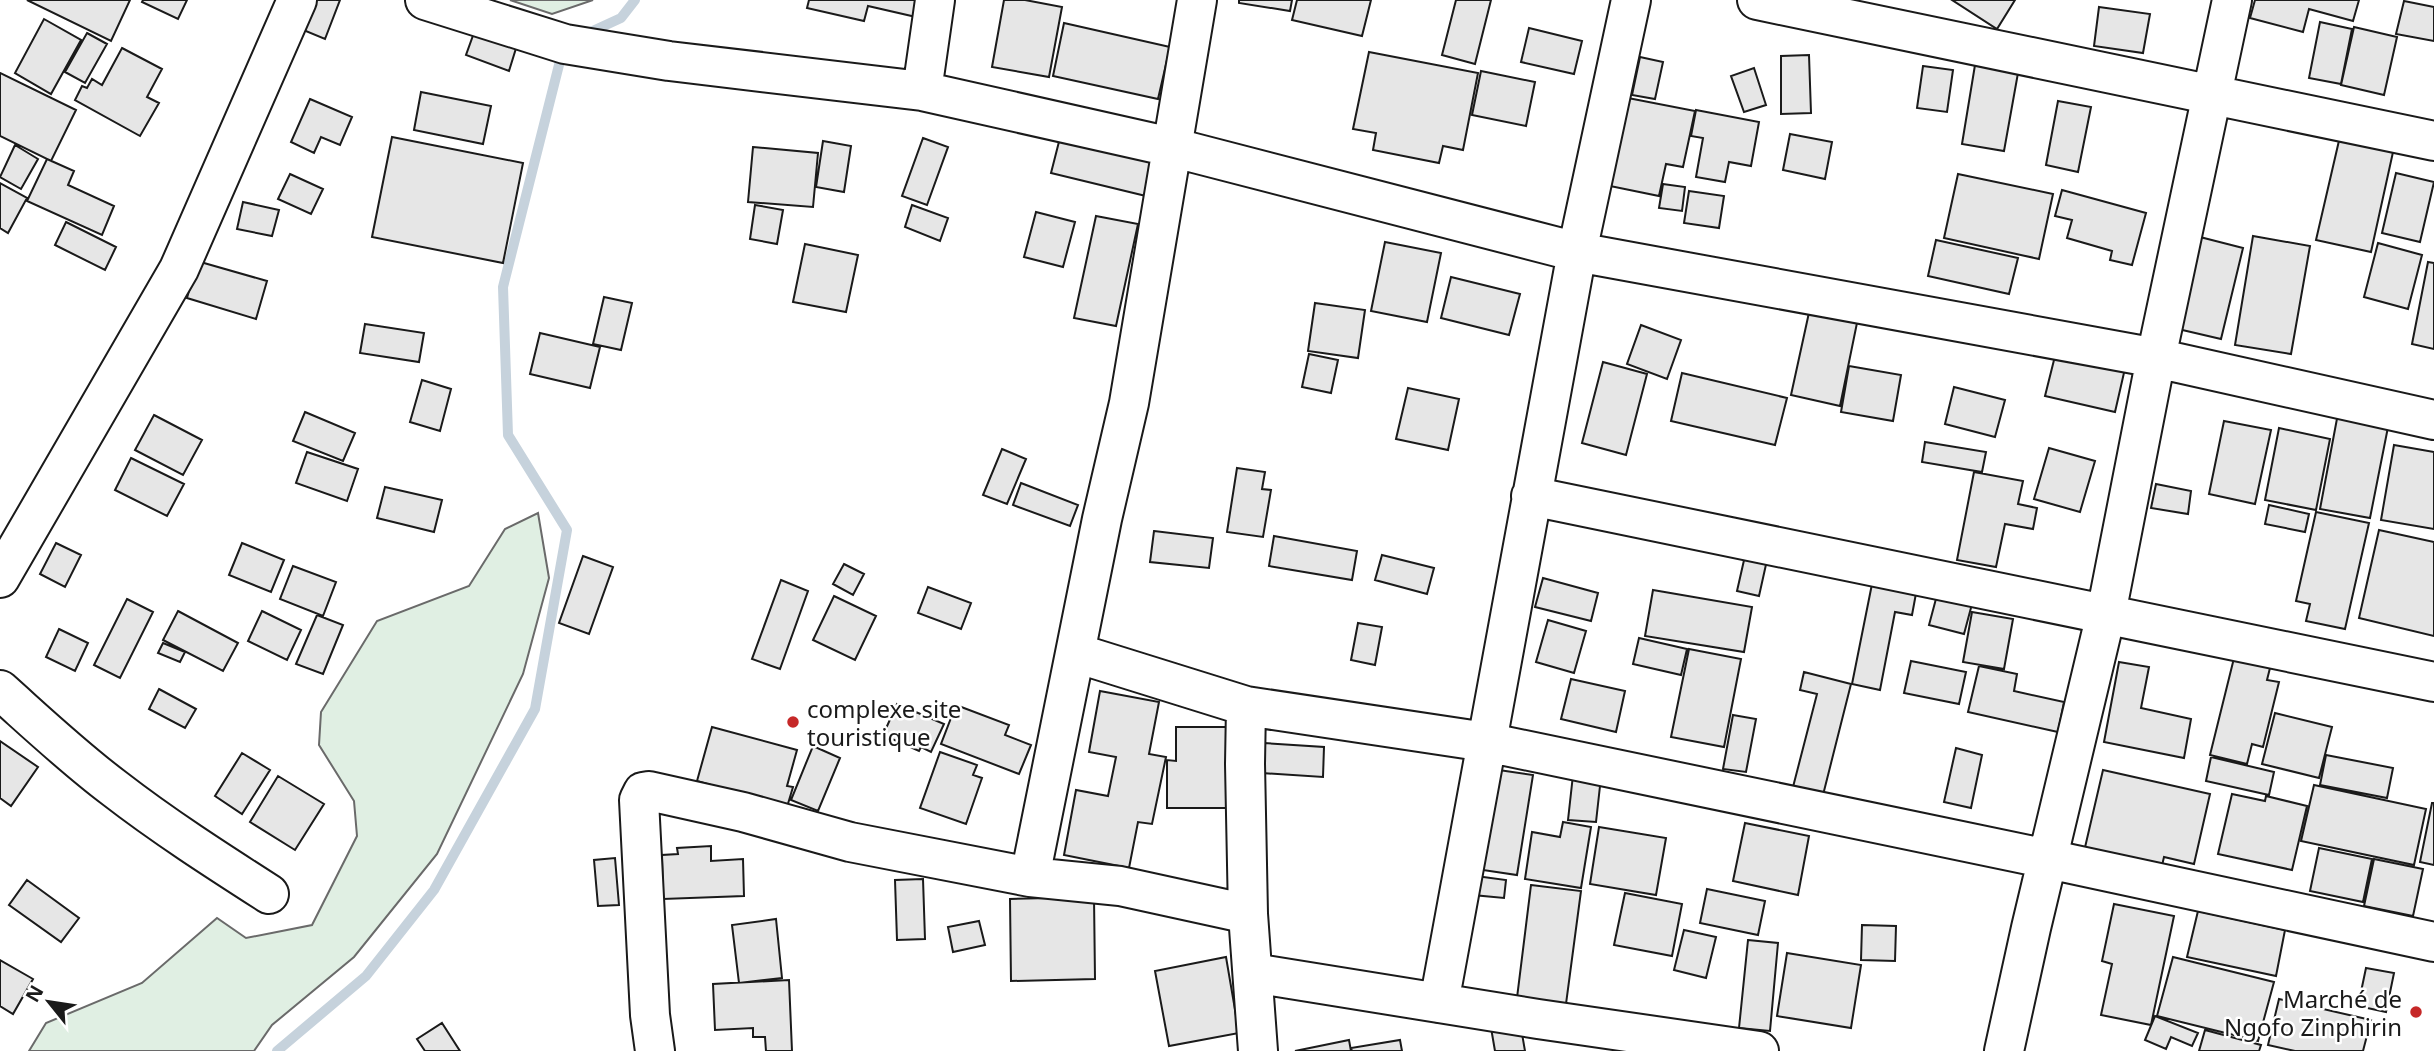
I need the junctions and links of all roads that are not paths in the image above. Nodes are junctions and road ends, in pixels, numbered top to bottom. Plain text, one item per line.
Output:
1 (297, 0) edge
2 (425, 0) edge
3 (935, 0) edge
4 (1197, 0) edge
5 (1631, 0) edge
6 (1758, 0) edge
7 (2232, 0) edge
8 (922, 91) junction
9 (2213, 96) junction
10 (2434, 141) edge
11 (1171, 147) junction
12 (1577, 252) junction
13 (2156, 358) junction
14 (2434, 420) edge
15 (1531, 496) junction
16 (0, 578) edge
17 (2106, 614) junction
18 (1076, 653) junction
19 (2434, 682) edge
20 (0, 690) edge
21 (1246, 706) junction
22 (1486, 742) junction
23 (2048, 859) junction
24 (1030, 877) junction
25 (269, 894) dead end
26 (1248, 914) junction
27 (2434, 942) edge
28 (1253, 973) junction
29 (1439, 1003) junction
30 (1251, 1049) edge
31 (655, 1051) edge
32 (1759, 1051) edge
33 (2004, 1051) edge

1 - 16 street
2 - 8 street
3 - 8 street
4 - 11 street
5 - 12 street
6 - 9 street
7 - 9 street
8 - 11 street
9 - 10 street
9 - 13 street
11 - 12 street
11 - 18 street
12 - 13 street
12 - 15 street
13 - 14 street
13 - 17 street
15 - 17 street
15 - 22 street
17 - 19 street
17 - 23 street
18 - 21 street
18 - 24 street
20 - 25 street
21 - 22 street
21 - 26 street
22 - 23 street
22 - 29 street
23 - 27 street
23 - 33 street
24 - 26 street
24 - 31 street
26 - 28 street
28 - 29 street
28 - 30 street
29 - 32 street

